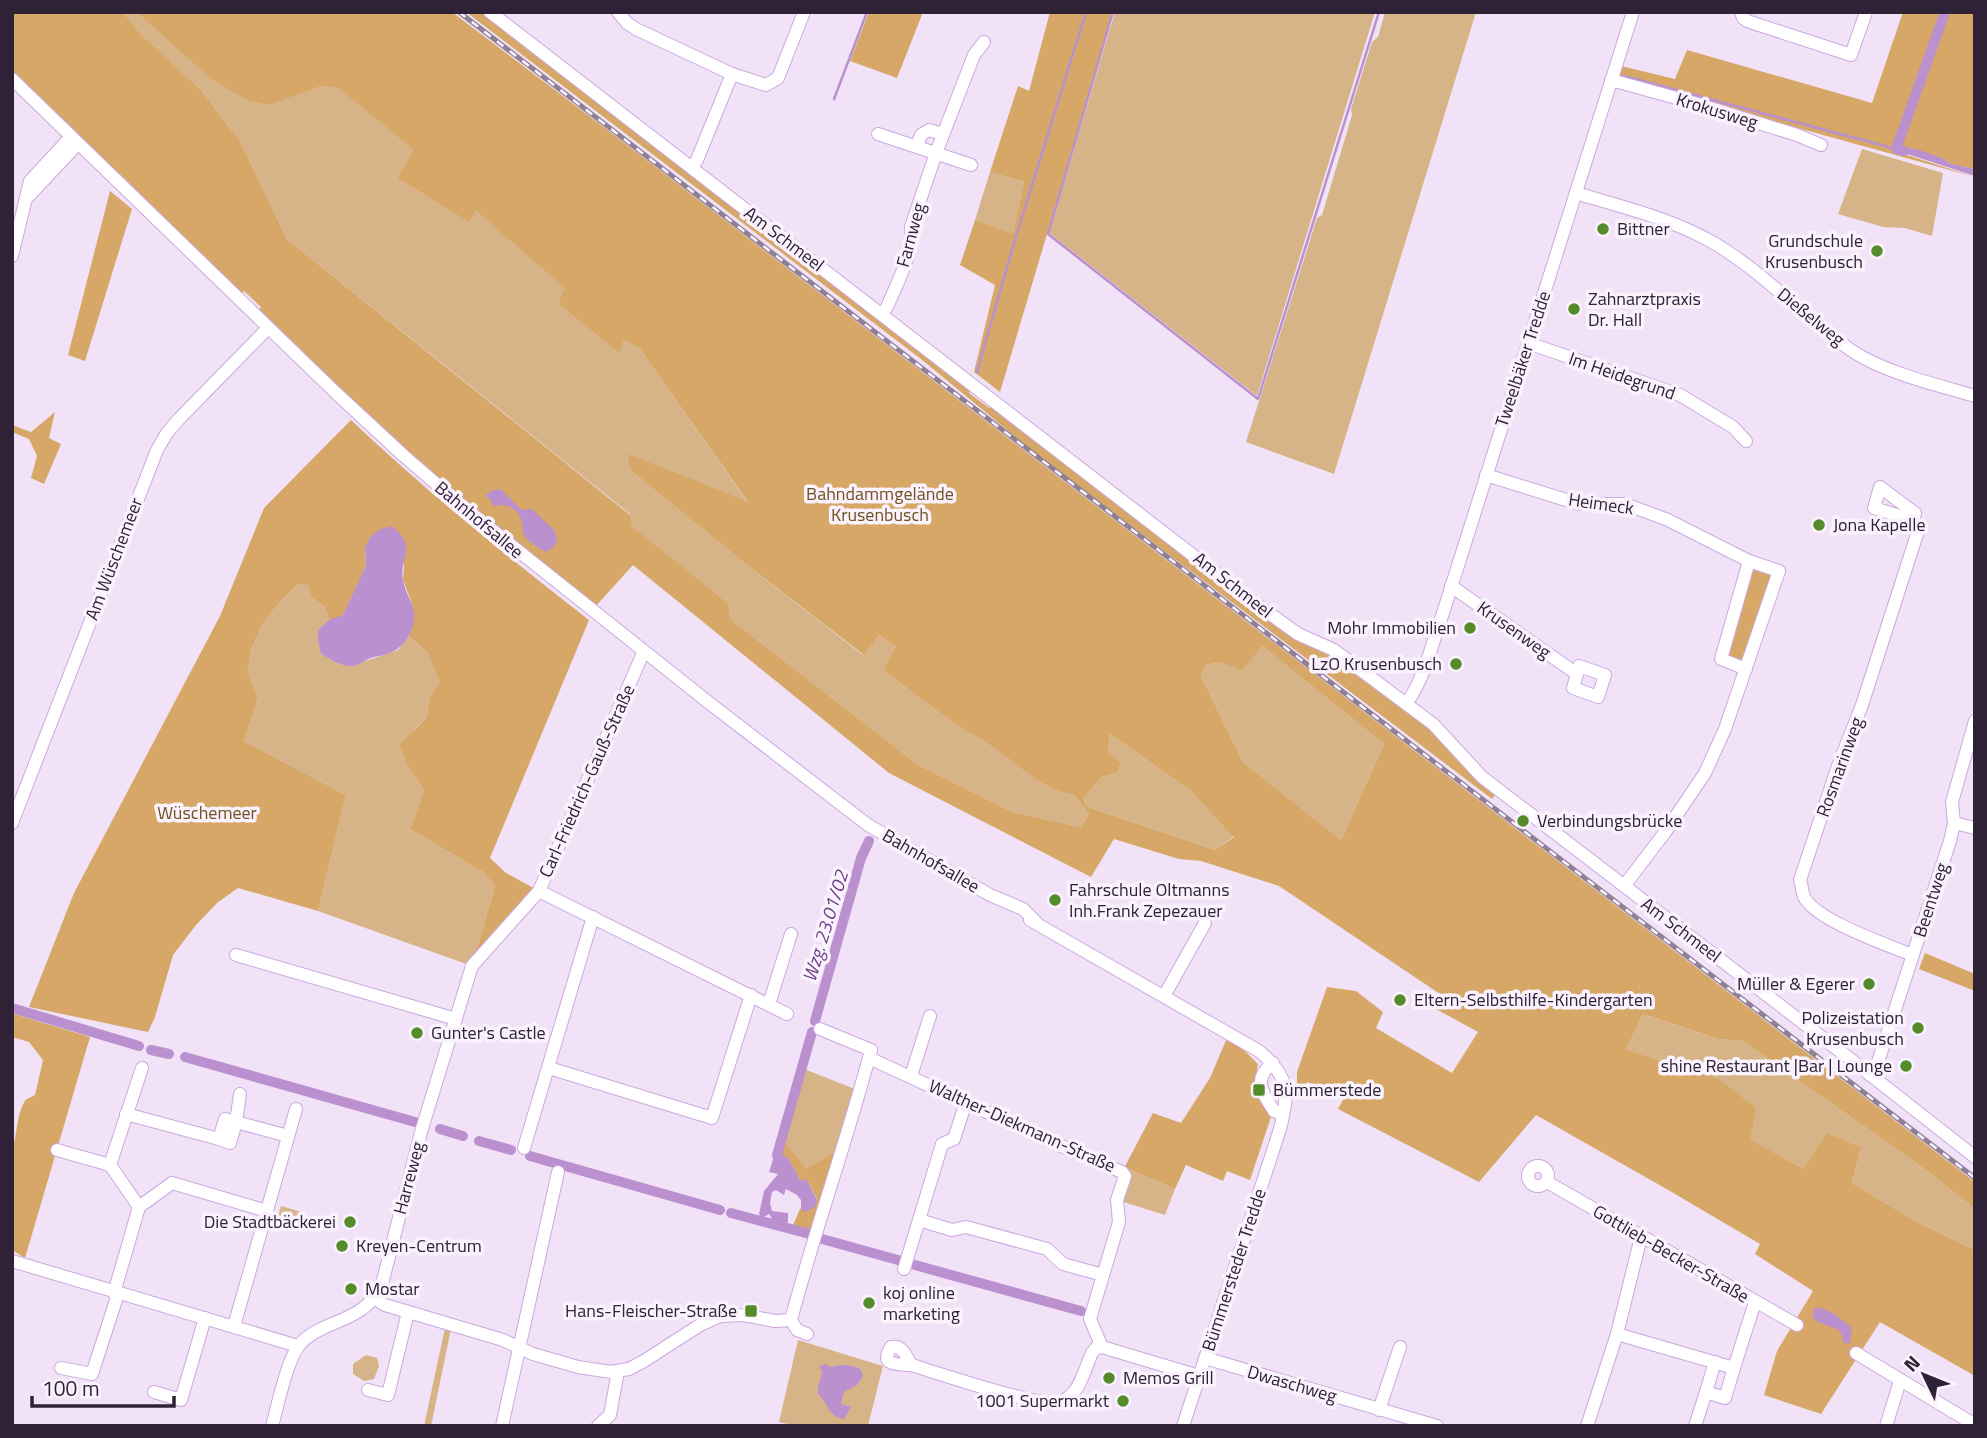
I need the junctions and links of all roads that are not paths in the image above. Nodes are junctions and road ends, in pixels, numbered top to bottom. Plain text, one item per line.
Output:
1 (490, 12) edge
2 (618, 12) edge
3 (804, 12) edge
4 (1633, 12) edge
5 (1741, 12) edge
6 (1866, 12) edge
7 (984, 42) dead end
8 (732, 74) junction
9 (12, 79) edge
10 (1611, 80) junction
11 (878, 134) dead end
12 (943, 134) junction
13 (75, 141) junction
14 (1821, 145) dead end
15 (917, 146) junction
16 (936, 153) junction
17 (971, 165) dead end
18 (692, 167) junction
19 (1576, 193) junction
20 (14, 239) edge
21 (12, 256) edge
22 (882, 314) junction
23 (268, 328) junction
24 (1528, 342) junction
25 (1975, 396) edge
26 (1746, 441) dead end
27 (1486, 475) junction
28 (1913, 520) dead end
29 (1749, 561) junction
30 (1451, 586) junction
31 (644, 651) junction
32 (1746, 669) junction
33 (1577, 674) dead end
34 (1406, 704) junction
35 (1975, 721) edge
36 (12, 822) edge
37 (1954, 823) junction
38 (1975, 828) edge
39 (1624, 886) junction
40 (539, 891) junction
41 (593, 917) junction
42 (1205, 923) dead end
43 (791, 934) dead end
44 (236, 955) dead end
45 (1912, 955) junction
46 (751, 995) junction
47 (1164, 996) junction
48 (769, 1004) junction
49 (787, 1014) dead end
50 (930, 1016) dead end
51 (456, 1019) junction
52 (820, 1029) dead end
53 (869, 1058) junction
54 (1276, 1067) junction
55 (142, 1068) dead end
56 (549, 1068) junction
57 (1870, 1075) junction
58 (911, 1076) junction
59 (240, 1094) dead end
60 (966, 1102) junction
61 (296, 1110) dead end
62 (126, 1114) junction
63 (1283, 1114) junction
64 (236, 1122) junction
65 (422, 1132) joint
66 (288, 1136) junction
67 (524, 1148) dead end
68 (57, 1150) dead end
69 (1975, 1157) edge
70 (110, 1165) junction
71 (558, 1172) dead end
72 (1547, 1182) dead end
73 (139, 1208) junction
74 (267, 1212) junction
75 (919, 1220) junction
76 (1641, 1237) junction
77 (12, 1261) edge
78 (904, 1269) dead end
79 (1103, 1275) junction
80 (116, 1293) junction
81 (374, 1298) junction
82 (1755, 1302) junction
83 (408, 1312) junction
84 (205, 1318) junction
85 (790, 1320) junction
86 (1797, 1325) dead end
87 (234, 1326) junction
88 (807, 1334) dead end
89 (1617, 1334) junction
90 (298, 1346) junction
91 (1102, 1347) junction
92 (1400, 1347) dead end
93 (520, 1348) junction
94 (1856, 1353) dead end
95 (1205, 1358) junction
96 (1715, 1362) junction
97 (911, 1365) dead end
98 (61, 1368) dead end
99 (1734, 1368) junction
100 (618, 1371) junction
101 (1199, 1376) junction
102 (1900, 1381) junction
103 (368, 1390) dead end
104 (154, 1392) dead end
105 (1706, 1392) junction
106 (1379, 1410) junction
107 (1975, 1425) edge
108 (272, 1426) edge
109 (502, 1426) edge
110 (598, 1426) edge
111 (1183, 1426) edge
112 (1437, 1426) edge
113 (1587, 1426) edge
114 (1695, 1426) edge
115 (1886, 1426) edge

1 - 18 street, Am Schmeel
2 - 8 street
3 - 8 street
4 - 10 street, Tweelbäker Tredde
5 - 6 street
7 - 12 street, Farnweg
8 - 18 street
9 - 13 street, Bahnhofsallee
10 - 14 street, Krokusweg
10 - 19 street, Tweelbäker Tredde
11 - 15 street
12 - 15 street
12 - 16 street, Farnweg
13 - 20 street
13 - 23 street, Bahnhofsallee
15 - 16 street
16 - 17 street
16 - 22 street, Farnweg
18 - 22 street, Am Schmeel
19 - 24 street, Tweelbäker Tredde
19 - 25 street, Dießelweg
20 - 21 street
22 - 34 street, Am Schmeel
23 - 31 street, Bahnhofsallee
23 - 36 street, Am Wüschemeer
24 - 26 street, Im Heidegrund
24 - 27 street, Tweelbäker Tredde
27 - 29 street, Heimeck
27 - 30 street, Tweelbäker Tredde
28 - 45 street, Rosmarinweg
29 - 32 street
29 - 32 street, Heimeck
30 - 33 street, Krusenweg
30 - 34 street, Tweelbäker Tredde
31 - 40 street, Carl-Friedrich-Gauß-Straße
31 - 47 street, Bahnhofsallee
32 - 39 street, Heimeck
34 - 39 street, Am Schmeel
35 - 37 street, Beentweg
37 - 38 street
37 - 45 street, Beentweg
39 - 57 street, Am Schmeel
40 - 41 street
40 - 51 street, Carl-Friedrich-Gauß-Straße
41 - 46 street
41 - 56 street
42 - 47 street
43 - 48 street
44 - 51 street
45 - 57 street, Beentweg
46 - 48 street
46 - 56 street
47 - 54 street, Bahnhofsallee
48 - 49 street
50 - 58 street
51 - 65 street, Carl-Friedrich-Gauß-Straße
52 - 53 street, Walther-Diekmann-Straße
53 - 58 street, Walther-Diekmann-Straße
53 - 85 street
54 - 63 street, Bümmersteder Tredde
54 - 63 street
55 - 62 street
56 - 67 street
57 - 69 street, Am Schmeel
58 - 60 street, Walther-Diekmann-Straße
59 - 64 street
60 - 75 street
60 - 79 street, Walther-Diekmann-Straße
61 - 66 street
62 - 64 street
62 - 70 street
63 - 95 street, Bümmersteder Tredde
64 - 66 street
65 - 81 street, Harreweg
66 - 74 street
68 - 70 street
70 - 73 street
71 - 93 street
72 - 76 street, Gottlieb-Becker-Straße
73 - 74 street
73 - 80 street
74 - 87 street
75 - 78 street
75 - 79 street
76 - 82 street, Gottlieb-Becker-Straße
76 - 89 street
77 - 80 street
79 - 91 street, Walther-Diekmann-Straße
80 - 84 street
80 - 98 street
81 - 83 street
81 - 90 street
82 - 86 street, Gottlieb-Becker-Straße
82 - 99 street
83 - 93 street
83 - 103 street
84 - 87 street
84 - 104 street
85 - 88 street
85 - 100 street
87 - 90 street
89 - 96 street
89 - 113 street
90 - 108 street
91 - 97 street
91 - 101 street
92 - 106 street
93 - 100 street
93 - 109 street
94 - 102 street
95 - 101 street, Bümmersteder Tredde
95 - 106 street, Dwaschweg
96 - 99 street
96 - 105 street
99 - 105 street
100 - 110 street
101 - 111 street, Bümmersteder Tredde
102 - 107 street
102 - 115 street
105 - 114 street
106 - 112 street, Dwaschweg

